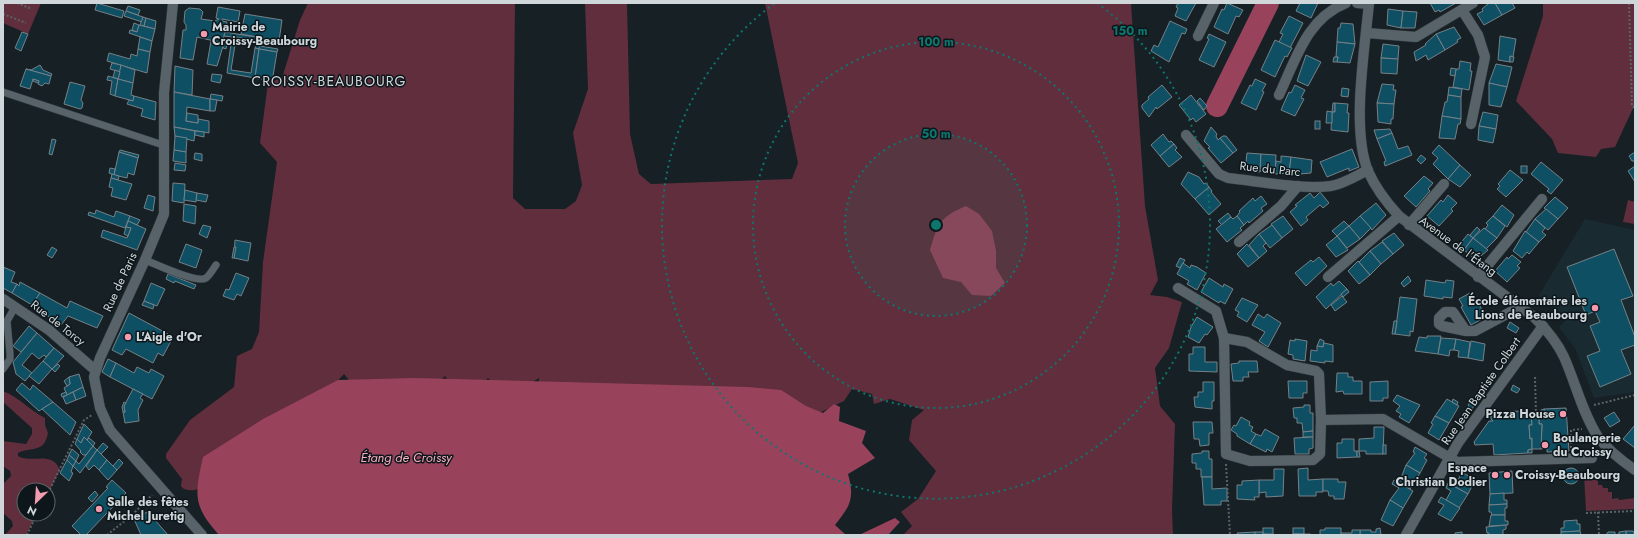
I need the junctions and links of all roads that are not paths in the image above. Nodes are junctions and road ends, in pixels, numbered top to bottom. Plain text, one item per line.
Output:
1 (173, 3) edge
2 (1214, 3) edge
3 (1346, 3) edge
4 (1356, 3) edge
5 (1473, 3) edge
6 (1369, 4) edge
7 (1462, 10) junction
8 (1367, 33) junction
9 (1198, 36) dead end
10 (3, 92) edge
11 (1279, 95) dead end
12 (1471, 124) dead end
13 (1186, 135) dead end
14 (163, 145) junction
15 (1368, 170) junction
16 (1444, 184) dead end
17 (1298, 186) junction
18 (1542, 199) dead end
19 (1399, 216) junction
20 (1409, 225) junction
21 (1239, 242) dead end
22 (145, 260) junction
23 (216, 265) dead end
24 (1478, 276) junction
25 (1328, 277) dead end
26 (1178, 288) dead end
27 (3, 299) edge
28 (15, 307) junction
29 (1520, 307) junction
30 (1543, 326) junction
31 (1466, 331) dead end
32 (1224, 338) junction
33 (3, 370) edge
34 (95, 370) junction
35 (1321, 420) junction
36 (1450, 458) junction
37 (1592, 458) dead end
38 (1635, 470) edge
39 (202, 535) edge
40 (1406, 535) edge

1 - 14 street, Rue de Paris
2 - 9 street
3 - 11 street
4 - 6 street
5 - 7 street
6 - 8 street, Avenue de l'Étang
7 - 8 street
7 - 12 street
8 - 15 street, Avenue de l'Étang
10 - 14 lane
13 - 17 street, Rue du Parc
14 - 22 street, Rue de Paris
15 - 17 street, Rue du Parc
15 - 19 street, Avenue de l'Étang
16 - 20 street
17 - 21 street
18 - 24 street
19 - 20 street, Avenue de l'Étang
19 - 25 street
20 - 24 street, Avenue de l'Étang
22 - 23 lane
22 - 34 street, Rue de Paris
24 - 29 street, Avenue de l'Étang
26 - 32 street
27 - 28 street, Rue de Torcy
28 - 33 lane
28 - 34 street, Rue de Torcy
29 - 30 street, Avenue de l'Étang
29 - 31 street
30 - 36 street, Rue Jean Baptiste Colbert
30 - 38 street, Avenue de l'Étang
32 - 35 street
32 - 35 street
34 - 39 street, Rue de Paris
35 - 36 street
36 - 37 street
36 - 40 street, Rue Jean Baptiste Colbert

